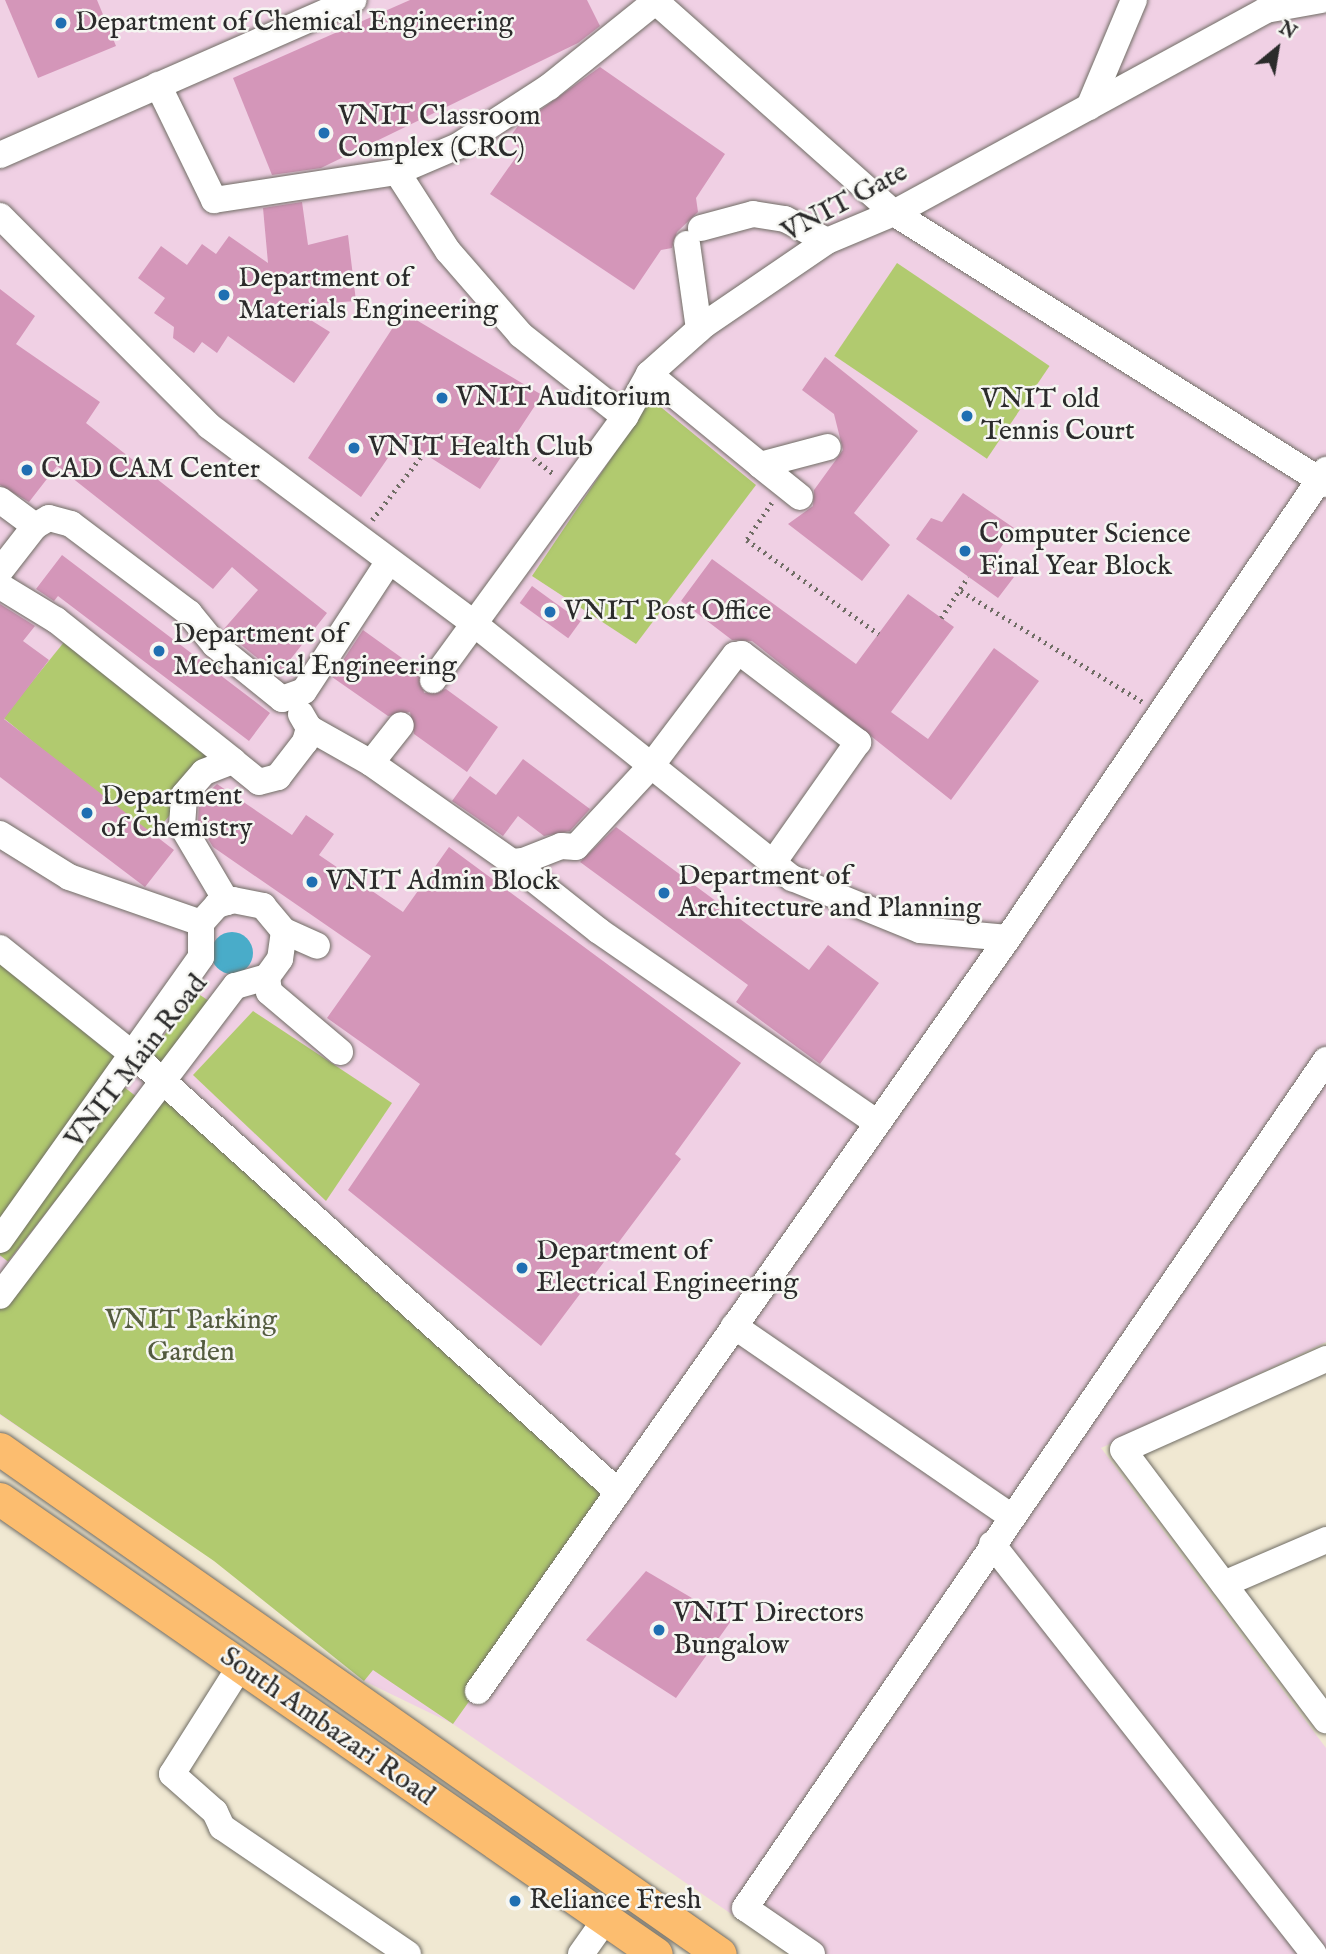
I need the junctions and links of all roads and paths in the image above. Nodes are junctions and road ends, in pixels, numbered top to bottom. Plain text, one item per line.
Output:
1 (353, 0) edge
2 (1134, 0) edge
3 (1321, 0) edge
4 (655, 1) edge
5 (158, 85) junction
6 (1089, 107) junction
7 (0, 155) edge
8 (397, 172) junction
9 (894, 213) junction
10 (0, 216) edge
11 (827, 242) junction
12 (699, 329) junction
13 (649, 374) junction
14 (625, 417) junction
15 (512, 440) dead end
16 (828, 447) dead end
17 (423, 454) dead end
18 (760, 465) junction
19 (1324, 478) edge
20 (571, 489) junction
21 (792, 491) joint
22 (0, 500) edge
23 (35, 526) junction
24 (357, 540) junction
25 (387, 564) junction
26 (1, 572) edge
27 (968, 577) dead end
28 (961, 592) junction
29 (941, 618) dead end
30 (472, 622) junction
31 (879, 634) dead end
32 (433, 680) dead end
33 (291, 697) junction
34 (1161, 712) junction
35 (401, 725) dead end
36 (309, 728) junction
37 (233, 761) junction
38 (371, 762) junction
39 (651, 766) junction
40 (0, 834) edge
41 (512, 862) junction
42 (773, 863) junction
43 (227, 902) junction
44 (201, 923) junction
45 (284, 931) junction
46 (1008, 938) junction
47 (317, 946) dead end
48 (0, 948) edge
49 (267, 977) junction
50 (340, 1052) dead end
51 (135, 1056) junction
52 (1326, 1060) edge
53 (162, 1080) junction
54 (877, 1123) junction
55 (0, 1241) edge
56 (0, 1296) edge
57 (734, 1326) junction
58 (1326, 1359) edge
59 (0, 1449) edge
60 (618, 1492) junction
61 (0, 1499) edge
62 (1010, 1517) junction
63 (1326, 1540) edge
64 (992, 1544) junction
65 (1224, 1584) junction
66 (241, 1665) junction
67 (478, 1692) dead end
68 (1325, 1717) edge
69 (605, 1920) junction
70 (408, 1954) edge
71 (581, 1954) edge
72 (656, 1954) edge
73 (720, 1954) edge
74 (812, 1954) edge
75 (1314, 1954) edge

1 - 5 street
2 - 6 street
3 - 6 street, VNIT Gate
4 - 8 street
4 - 9 street
5 - 7 street
5 - 8 street
6 - 9 street, VNIT Gate
8 - 14 street
9 - 11 street, VNIT Gate
9 - 19 street
10 - 24 street
11 - 12 street, VNIT Gate
11 - 12 street
12 - 13 street, VNIT Gate
13 - 14 street, VNIT Gate
13 - 18 street
14 - 20 street, VNIT Gate
15 - 20 path
16 - 18 street
17 - 24 path
18 - 21 street
19 - 34 street
20 - 30 street, VNIT Gate
21 - 31 path
22 - 23 street
23 - 26 street
23 - 33 street
24 - 25 street
25 - 30 street
25 - 33 street
26 - 37 street
27 - 28 path
28 - 29 path
28 - 34 path
30 - 32 street, VNIT Gate
30 - 39 street
33 - 36 street
34 - 46 street
35 - 38 street
36 - 37 street
36 - 38 street
37 - 43 street
38 - 41 street
39 - 41 street
39 - 42 street
39 - 42 street
40 - 44 street
41 - 54 street
42 - 46 street
43 - 44 street
43 - 45 street
44 - 51 street, VNIT Main Road
45 - 47 street
45 - 49 street
46 - 54 street
48 - 51 street
49 - 50 street
49 - 53 street, VNIT Main Road
51 - 53 street
51 - 55 street, VNIT Main Road
52 - 62 street
53 - 56 street, VNIT Main Road
53 - 60 street
54 - 57 street
57 - 60 street
57 - 62 street
58 - 65 street
59 - 73 main road
60 - 67 street
61 - 66 main road, South Ambazari Road
62 - 64 street
63 - 65 street
64 - 74 street
64 - 75 street
65 - 68 street
66 - 69 main road, South Ambazari Road
66 - 70 street
69 - 71 street
69 - 72 main road, South Ambazari Road

